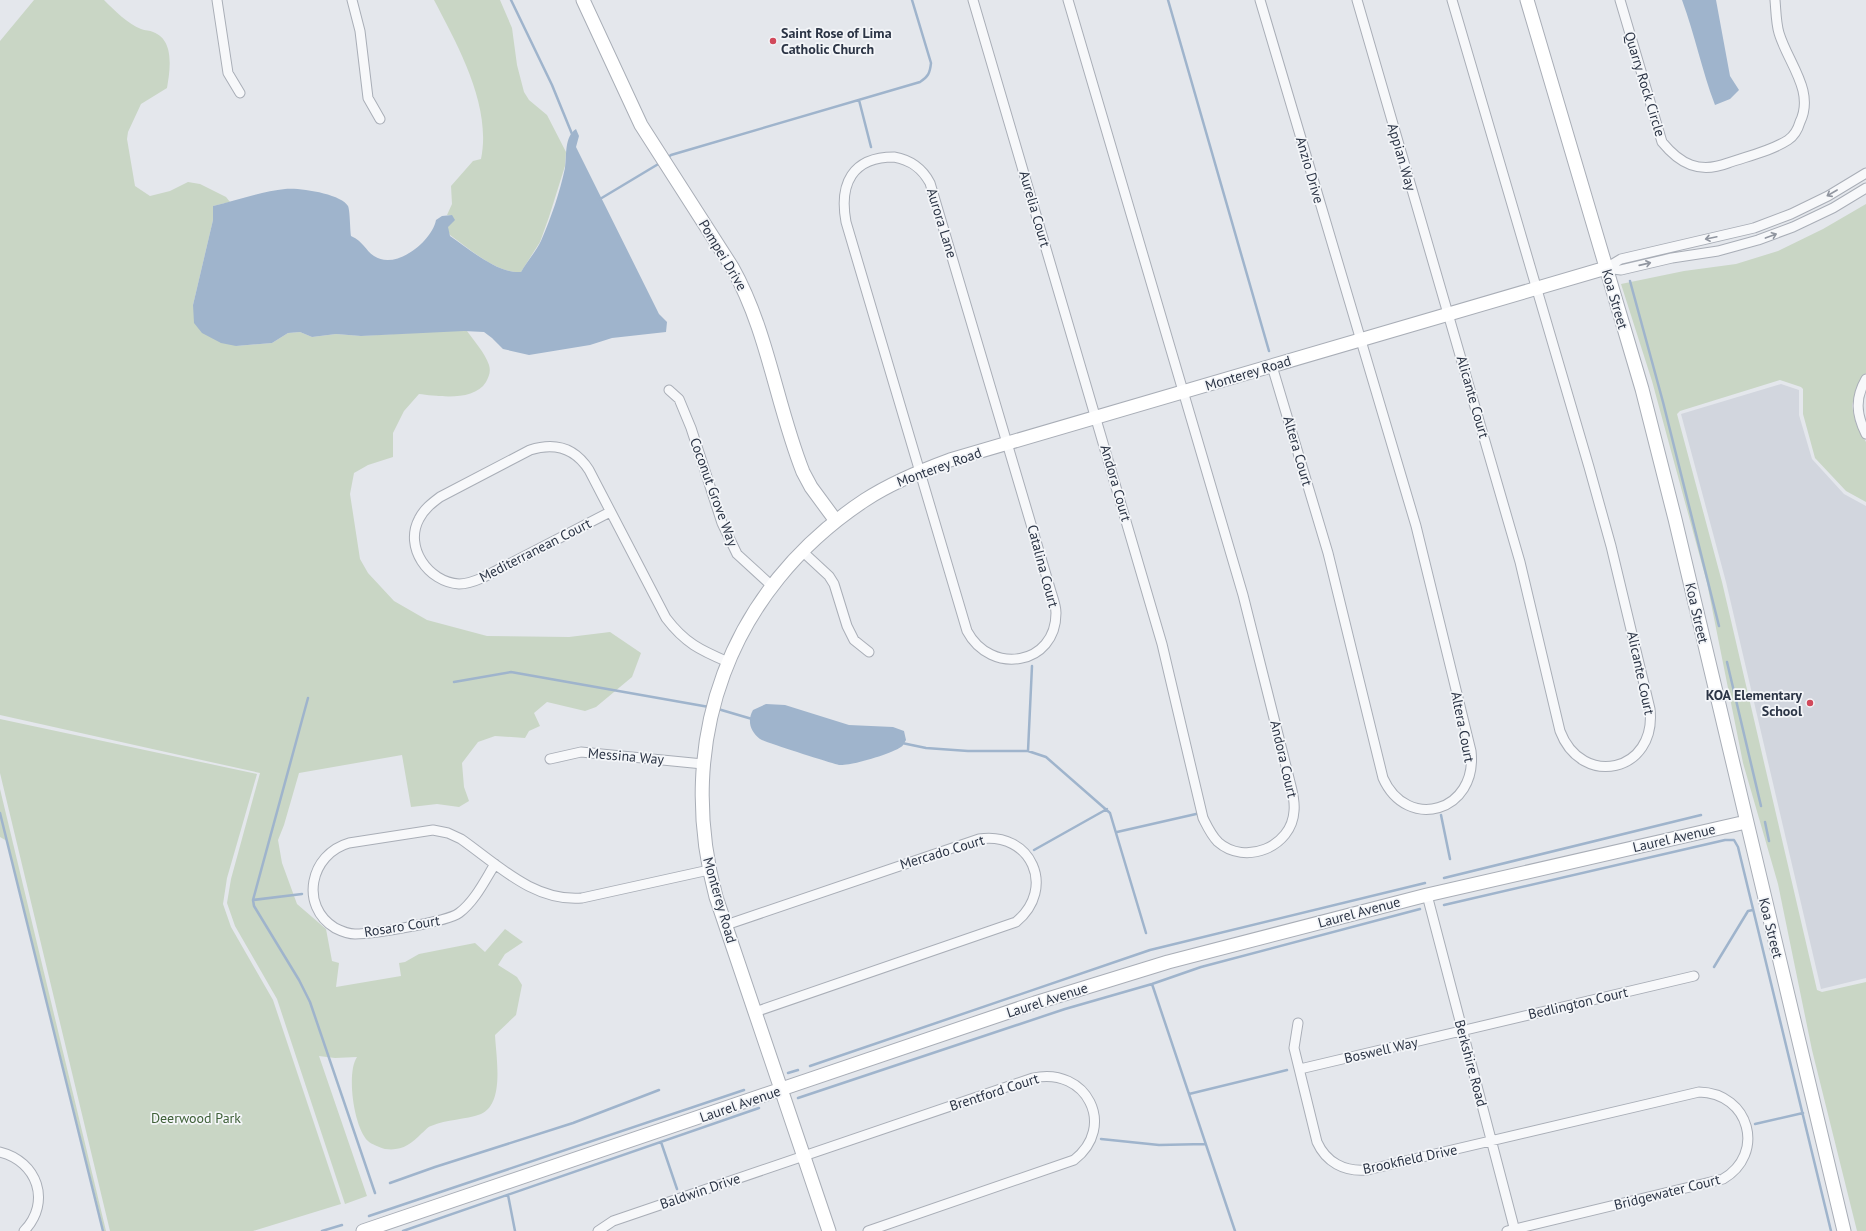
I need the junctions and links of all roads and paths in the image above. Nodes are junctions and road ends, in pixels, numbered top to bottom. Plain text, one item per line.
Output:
1 (217, 0) edge
2 (352, 0) edge
3 (583, 0) edge
4 (973, 0) edge
5 (1068, 0) edge
6 (1260, 0) edge
7 (1357, 0) edge
8 (1452, 0) edge
9 (1527, 0) edge
10 (1620, 0) edge
11 (1775, 0) edge
12 (240, 93) dead end
13 (380, 119) dead end
14 (1866, 174) edge
15 (1866, 188) edge
16 (1606, 268) junction
17 (1537, 288) junction
18 (1449, 314) junction
19 (1360, 340) junction
20 (1272, 366) junction
21 (1866, 379) edge
22 (670, 390) dead end
23 (1184, 392) junction
24 (1097, 417) junction
25 (1866, 434) edge
26 (1008, 443) junction
27 (921, 471) junction
28 (610, 512) junction
29 (836, 521) junction
30 (802, 551) junction
31 (772, 586) junction
32 (869, 652) dead end
33 (728, 662) junction
34 (550, 759) dead end
35 (703, 764) junction
36 (1746, 822) junction
37 (496, 864) junction
38 (709, 870) junction
39 (1426, 895) junction
40 (726, 925) junction
41 (1694, 976) dead end
42 (755, 1012) junction
43 (1298, 1023) dead end
44 (1462, 1031) junction
45 (1300, 1069) junction
46 (781, 1090) junction
47 (1491, 1140) junction
48 (0, 1152) edge
49 (804, 1156) junction
50 (1512, 1230) edge
51 (24, 1231) edge
52 (363, 1231) edge
53 (598, 1231) edge
54 (829, 1231) edge
55 (868, 1231) edge
56 (1844, 1231) edge

1 - 12 street
2 - 13 street
3 - 29 main road, Pompei Drive
4 - 24 street, Aurelia Court
5 - 23 street
6 - 19 street, Anzio Drive
7 - 18 street, Appian Way
8 - 17 street
9 - 16 main road, Koa Street
10 - 11 street, Quarry Rock Circle
14 -> 16 street
16 -> 15 street
16 - 17 main road, Monterey Road
16 - 36 main road, Koa Street
17 - 18 main road, Monterey Road
17 - 18 street, Alicante Court
18 - 19 main road, Monterey Road
19 - 20 main road, Monterey Road
19 - 20 street, Altera Court
20 - 23 main road, Monterey Road
21 - 25 street
22 - 31 street, Coconut Grove Way
23 - 24 main road, Monterey Road
23 - 24 street, Andora Court
24 - 26 main road, Monterey Road
26 - 27 main road, Monterey Road
26 - 27 street, Catalina Court
26 - 27 street, Aurora Lane
27 - 29 main road, Monterey Road
28 - 28 street, Mediterranean Court
28 - 33 street, Mediterranean Court
29 - 30 main road, Monterey Road
30 - 31 main road, Monterey Road
30 - 32 street
31 - 33 main road, Monterey Road
33 - 35 main road, Monterey Road
34 - 35 street, Messina Way
35 - 38 main road, Monterey Road
36 - 39 main road, Laurel Avenue
36 - 56 main road, Koa Street
37 - 37 street, Rosaro Court
37 - 38 street, Rosaro Court
38 - 40 main road, Monterey Road
39 - 44 street, Berkshire Road
39 - 46 main road, Laurel Avenue
40 - 42 main road, Monterey Road
40 - 42 street, Mercado Court
41 - 44 street, Bedlington Court
42 - 46 main road, Monterey Road
43 - 45 street, Brookfield Drive
44 - 45 street, Boswell Way
44 - 47 street, Berkshire Road
45 - 47 street, Brookfield Drive
46 - 49 main road, Monterey Road
46 - 52 main road, Laurel Avenue
47 - 50 street, Berkshire Road
47 - 50 street, Bridgewater Court
48 - 51 street
49 - 53 street, Baldwin Drive
49 - 54 main road, Monterey Road
49 - 55 street, Brentford Court

